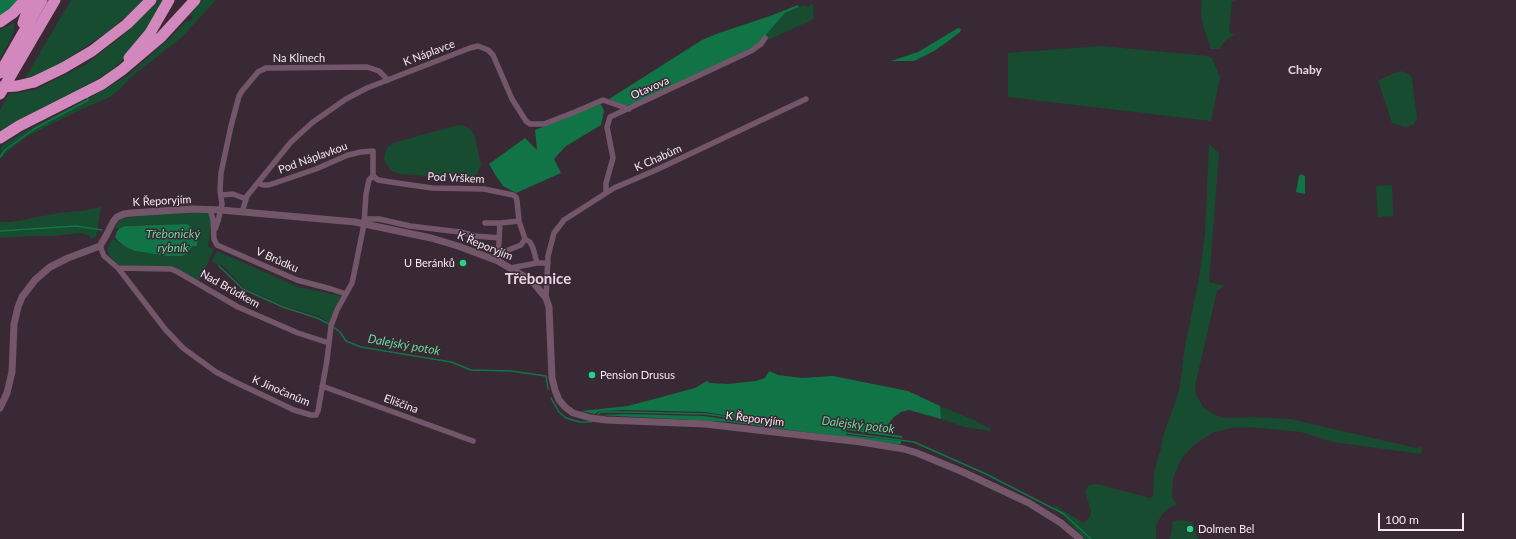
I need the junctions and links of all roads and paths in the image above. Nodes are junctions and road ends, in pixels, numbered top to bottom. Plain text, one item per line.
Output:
1 (25, 0) edge
2 (31, 0) edge
3 (42, 0) edge
4 (55, 0) edge
5 (151, 0) edge
6 (169, 0) edge
7 (195, 0) edge
8 (0, 22) edge
9 (765, 38) dead end
10 (13, 49) junction
11 (0, 73) edge
12 (388, 80) junction
13 (0, 87) edge
14 (88, 90) junction
15 (0, 94) edge
16 (806, 99) dead end
17 (629, 109) junction
18 (0, 138) edge
19 (373, 176) junction
20 (258, 183) junction
21 (606, 192) junction
22 (221, 195) junction
23 (246, 199) junction
24 (210, 210) junction
25 (221, 210) junction
26 (242, 212) junction
27 (364, 221) junction
28 (519, 221) junction
29 (485, 223) dead end
30 (500, 223) junction
31 (215, 229) junction
32 (499, 238) junction
33 (525, 239) junction
34 (100, 246) junction
35 (498, 258) junction
36 (537, 263) junction
37 (548, 263) junction
38 (118, 268) junction
39 (511, 268) junction
40 (346, 294) junction
41 (546, 298) junction
42 (329, 343) junction
43 (322, 386) junction
44 (0, 408) edge
45 (473, 441) dead end
46 (1080, 539) edge

1 - 8 highway
2 - 10 highway
3 - 10 highway
4 - 15 highway
5 - 13 highway, bridge
6 - 14 highway
7 - 14 highway
9 - 17 street, Otavova
10 - 11 highway
12 - 17 street, K Náplavce
12 - 20 street, K Náplavce
12 - 22 street, Na Klínech
14 - 18 highway
16 - 21 street, K Chabům
17 - 21 street, Otavova
19 - 20 street, Pod Náplavkou
19 - 27 street, Pod Náplavkou
19 - 28 street, Pod Vrškem
20 - 23 street, K Náplavce
21 - 37 street, K Chabům
22 - 23 street
22 - 25 street, Na Klínech
23 - 26 street, K Náplavce
24 - 25 street, K Řeporyjím
24 - 31 street, V Brůdku
24 - 34 street, K Řeporyjím
25 - 26 street, K Řeporyjím
25 - 31 street
26 - 27 street, K Řeporyjím
27 - 32 street, K Řeporyjím
27 - 35 street, K Řeporyjím
27 - 40 street, K Jinočanům
28 - 30 street
28 - 33 street, Pod Vrškem
29 - 30 street
30 - 32 street
31 - 40 street, V Brůdku
32 - 35 street
33 - 35 street
33 - 36 street, Pod Vrškem
34 - 38 street, K Jinočanům
34 - 44 street
35 - 39 street, K Řeporyjím
36 - 37 street
36 - 39 street
37 - 41 street, K Chabům
38 - 42 street, Nad Brůdkem
38 - 43 street, K Jinočanům
39 - 41 street, K Řeporyjím
40 - 42 street, K Jinočanům
41 - 46 street, K Řeporyjím
42 - 43 street, K Jinočanům
43 - 45 street, Eliščina

